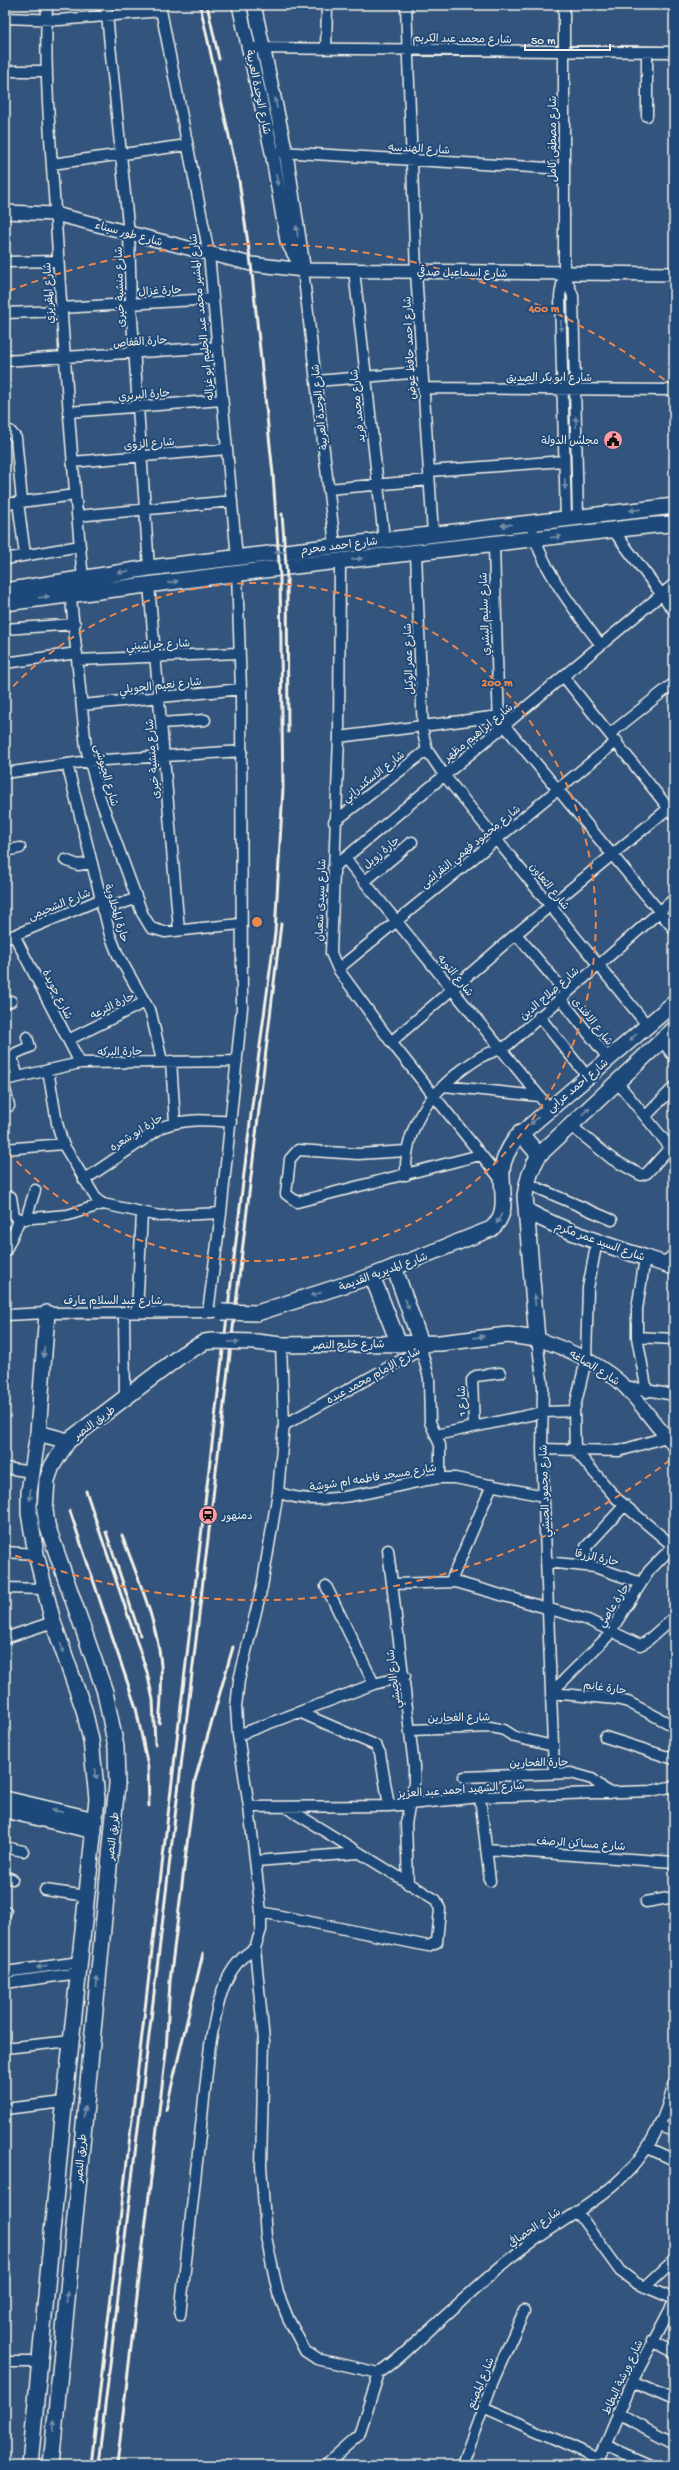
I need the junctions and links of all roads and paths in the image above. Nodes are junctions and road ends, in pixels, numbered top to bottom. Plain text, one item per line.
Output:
1 (47, 5) edge
2 (106, 5) edge
3 (239, 5) edge
4 (254, 5) edge
5 (327, 5) edge
6 (406, 5) edge
7 (564, 5) edge
8 (160, 8) edge
9 (107, 16) junction
10 (5, 18) edge
11 (45, 20) junction
12 (250, 48) junction
13 (264, 48) junction
14 (326, 49) junction
15 (408, 50) junction
16 (564, 51) junction
17 (647, 52) junction
18 (674, 52) edge
19 (5, 71) edge
20 (47, 72) junction
21 (647, 116) dead end
22 (187, 145) junction
23 (272, 152) junction
24 (286, 153) junction
25 (121, 154) junction
26 (412, 160) junction
27 (52, 164) junction
28 (564, 169) junction
29 (5, 212) edge
30 (55, 214) junction
31 (128, 234) junction
32 (209, 254) junction
33 (58, 261) junction
34 (5, 262) edge
35 (251, 264) joint
36 (303, 270) junction
37 (354, 270) junction
38 (416, 272) junction
39 (564, 274) junction
40 (674, 274) edge
41 (212, 299) junction
42 (131, 304) junction
43 (61, 310) junction
44 (5, 313) edge
45 (217, 348) junction
46 (134, 353) junction
47 (64, 358) junction
48 (5, 361) edge
49 (422, 372) junction
50 (366, 377) junction
51 (316, 381) junction
52 (424, 388) junction
53 (562, 389) junction
54 (575, 389) junction
55 (674, 390) edge
56 (222, 400) junction
57 (138, 407) junction
58 (68, 412) junction
59 (5, 431) edge
60 (227, 449) junction
61 (141, 456) junction
62 (564, 461) junction
63 (72, 462) junction
64 (429, 476) junction
65 (378, 485) junction
66 (328, 489) junction
67 (75, 495) junction
68 (232, 501) junction
69 (20, 502) junction
70 (5, 504) edge
71 (674, 506) edge
72 (145, 509) junction
73 (77, 516) junction
74 (572, 517) junction
75 (530, 522) junction
76 (674, 524) edge
77 (613, 530) junction
78 (433, 534) junction
79 (384, 539) junction
80 (534, 539) junction
81 (334, 545) junction
82 (494, 545) junction
83 (80, 546) junction
84 (416, 553) junction
85 (25, 555) junction
86 (237, 558) junction
87 (5, 559) edge
88 (340, 561) junction
89 (149, 568) junction
90 (237, 573) junction
91 (74, 584) junction
92 (674, 584) edge
93 (149, 585) junction
94 (5, 592) edge
95 (662, 594) junction
96 (5, 603) edge
97 (672, 606) edge
98 (74, 624) junction
99 (5, 629) edge
100 (601, 645) junction
101 (238, 652) junction
102 (156, 656) junction
103 (78, 657) junction
104 (5, 663) edge
105 (564, 677) junction
106 (674, 684) edge
107 (241, 689) junction
108 (159, 697) junction
109 (82, 705) junction
110 (499, 716) junction
111 (205, 720) dead end
112 (161, 723) junction
113 (423, 726) junction
114 (502, 729) junction
115 (339, 737) junction
116 (614, 738) junction
117 (427, 750) junction
118 (242, 751) junction
119 (164, 756) junction
120 (89, 761) junction
121 (434, 762) joint
122 (68, 764) junction
123 (5, 773) edge
124 (444, 775) junction
125 (557, 790) junction
126 (671, 811) edge
127 (334, 822) junction
128 (496, 840) junction
129 (412, 842) dead end
130 (20, 848) dead end
131 (5, 851) edge
132 (612, 855) junction
133 (345, 858) junction
134 (66, 860) dead end
135 (91, 863) junction
136 (333, 868) junction
137 (364, 882) junction
138 (136, 899) junction
139 (674, 899) edge
140 (101, 905) junction
141 (550, 906) junction
142 (659, 912) junction
143 (396, 921) junction
144 (240, 924) junction
145 (674, 929) edge
146 (179, 930) junction
147 (516, 934) junction
148 (9, 937) edge
149 (598, 965) junction
150 (338, 969) junction
151 (452, 988) junction
152 (563, 996) junction
153 (145, 1002) junction
154 (674, 1003) edge
155 (540, 1016) junction
156 (647, 1025) junction
157 (674, 1029) edge
158 (27, 1038) dead end
159 (68, 1040) junction
160 (662, 1040) junction
161 (391, 1042) junction
162 (501, 1049) junction
163 (674, 1057) edge
164 (608, 1058) junction
165 (166, 1061) junction
166 (237, 1061) junction
167 (80, 1063) junction
168 (48, 1070) junction
169 (587, 1076) junction
170 (18, 1077) junction
171 (5, 1080) edge
172 (617, 1082) junction
173 (444, 1086) junction
174 (674, 1087) edge
175 (5, 1089) edge
176 (433, 1095) junction
177 (539, 1096) junction
178 (9, 1106) dead end
179 (549, 1108) junction
180 (646, 1116) junction
181 (175, 1122) junction
182 (231, 1122) junction
183 (570, 1125) junction
184 (520, 1134) junction
185 (64, 1144) junction
186 (672, 1145) edge
187 (5, 1148) edge
188 (406, 1151) junction
189 (480, 1155) junction
190 (539, 1155) junction
191 (406, 1175) junction
192 (84, 1180) junction
193 (502, 1181) junction
194 (526, 1183) junction
195 (35, 1190) dead end
196 (11, 1197) dead end
197 (103, 1204) junction
198 (527, 1211) junction
199 (142, 1213) junction
200 (221, 1213) junction
201 (23, 1219) junction
202 (612, 1220) dead end
203 (597, 1241) junction
204 (5, 1252) edge
205 (645, 1258) junction
206 (670, 1262) edge
207 (394, 1267) junction
208 (372, 1276) junction
209 (124, 1312) junction
210 (137, 1312) junction
211 (215, 1312) junction
212 (47, 1313) junction
213 (5, 1316) edge
214 (637, 1337) junction
215 (674, 1338) edge
216 (537, 1339) junction
217 (256, 1342) joint
218 (399, 1344) junction
219 (281, 1345) junction
220 (421, 1345) junction
221 (586, 1360) junction
222 (500, 1373) dead end
223 (624, 1386) junction
224 (647, 1392) junction
225 (674, 1395) edge
226 (125, 1399) junction
227 (574, 1411) junction
228 (544, 1412) junction
229 (284, 1425) junction
230 (474, 1426) junction
231 (38, 1433) junction
232 (436, 1435) junction
233 (68, 1440) junction
234 (670, 1441) edge
235 (542, 1449) junction
236 (575, 1450) junction
237 (5, 1468) edge
238 (32, 1472) junction
239 (440, 1478) junction
240 (492, 1485) junction
241 (278, 1492) junction
242 (544, 1496) junction
243 (625, 1505) junction
244 (674, 1546) edge
245 (388, 1550) dead end
246 (5, 1552) edge
247 (36, 1554) junction
248 (546, 1562) junction
249 (588, 1566) junction
250 (451, 1581) junction
251 (641, 1583) junction
252 (392, 1584) junction
253 (326, 1586) dead end
254 (5, 1588) edge
255 (44, 1589) junction
256 (548, 1607) junction
257 (674, 1617) edge
258 (53, 1622) junction
259 (611, 1631) junction
260 (5, 1638) edge
261 (405, 1676) junction
262 (374, 1684) junction
263 (552, 1693) junction
264 (107, 1704) junction
265 (84, 1710) junction
266 (299, 1712) junction
267 (674, 1726) edge
268 (411, 1730) junction
269 (238, 1735) junction
270 (114, 1736) junction
271 (605, 1737) dead end
272 (92, 1740) junction
273 (553, 1746) junction
274 (674, 1759) edge
275 (554, 1772) junction
276 (464, 1776) dead end
277 (674, 1786) edge
278 (609, 1793) junction
279 (480, 1797) junction
280 (5, 1799) edge
281 (409, 1805) junction
282 (388, 1806) junction
283 (250, 1807) junction
284 (287, 1808) junction
285 (5, 1810) edge
286 (95, 1826) junction
287 (5, 1847) edge
288 (486, 1849) junction
289 (23, 1851) dead end
290 (358, 1853) junction
291 (256, 1861) junction
292 (674, 1862) edge
293 (490, 1881) dead end
294 (408, 1884) junction
295 (45, 1890) dead end
296 (87, 1896) junction
297 (674, 1897) edge
298 (646, 1902) dead end
299 (261, 1912) junction
300 (255, 1948) junction
301 (79, 1968) junction
302 (5, 1972) edge
303 (5, 1983) edge
304 (71, 2041) junction
305 (5, 2048) edge
306 (674, 2083) edge
307 (64, 2102) junction
308 (5, 2109) edge
309 (660, 2126) junction
310 (674, 2131) edge
311 (648, 2148) junction
312 (674, 2160) edge
313 (578, 2212) junction
314 (674, 2260) edge
315 (645, 2287) junction
316 (674, 2300) edge
317 (524, 2311) dead end
318 (180, 2316) dead end
319 (652, 2341) junction
320 (674, 2352) edge
321 (5, 2362) edge
322 (38, 2362) junction
323 (380, 2374) junction
324 (632, 2382) junction
325 (674, 2400) edge
326 (483, 2407) junction
327 (617, 2413) junction
328 (674, 2443) edge
329 (604, 2445) junction
330 (598, 2462) edge
331 (30, 2465) edge
332 (51, 2465) edge
333 (325, 2465) edge
334 (463, 2465) edge
335 (652, 2465) edge

1 - 11 street, شارع المقريزي
2 - 9 street, شارع منشية خيرى
3 - 12 street, شارع الوحدة العربية
4 - 13 street, شارع الوحدة العربية
5 - 14 street
6 - 15 street, شارع احمد حافظ عوض
7 - 16 street, شارع مصطفى كامل
8 - 9 street
8 - 22 street, شارع المشير محمد عبد الحليم ابو غزاله
9 - 11 street
9 - 25 street, شارع منشية خيرى
10 - 11 street
11 - 20 street, شارع المقريزي
12 - 13 street, شارع محمد عبد الكريم
12 - 23 street, شارع الوحدة العربية
13 - 14 street, شارع محمد عبد الكريم
24 -> 13 street, شارع الوحدة العربية
14 - 15 street, شارع محمد عبد الكريم
15 - 16 street, شارع محمد عبد الكريم
15 - 26 street, شارع احمد حافظ عوض
16 - 17 street, شارع محمد عبد الكريم
16 - 28 street, شارع مصطفى كامل
17 - 18 street, شارع محمد عبد الكريم
17 - 21 street
19 - 20 street
20 - 27 street, شارع المقريزي
22 - 25 street
22 - 32 street, شارع المشير محمد عبد الحليم ابو غزاله
23 - 24 street, شارع الهندسه
23 -> 36 street, شارع الوحدة العربية
24 - 26 street, شارع الهندسه
36 -> 24 street, شارع الوحدة العربية
25 - 27 street
25 - 31 street, شارع منشية خيرى
26 - 28 street, شارع الهندسه
26 - 38 street, شارع احمد حافظ عوض
27 - 30 street, شارع المقريزي
28 - 39 street, شارع مصطفى كامل
29 - 30 street, شارع طور سيناء
30 - 31 street, شارع طور سيناء
30 - 33 street, شارع المقريزي
31 - 32 street, شارع طور سيناء
31 - 42 street, شارع منشية خيرى
32 - 35 street, شارع طور سيناء
32 - 41 street, شارع المشير محمد عبد الحليم ابو غزاله
33 - 34 street
33 - 43 street, شارع المقريزي
35 - 36 street, شارع اسماعيل صدقي
36 - 37 street, شارع اسماعيل صدقي
36 - 51 street, شارع الوحدة العربية
37 - 38 street, شارع اسماعيل صدقي
37 - 50 street, شارع محمد فريد
38 - 39 street, شارع اسماعيل صدقي
38 - 49 street, شارع احمد حافظ عوض
39 - 40 street, شارع اسماعيل صدقي
39 -> 53 street, شارع مصطفى كامل
39 - 54 street, شارع مصطفى كامل
41 - 42 street, حارة غزال
41 - 45 street, شارع المشير محمد عبد الحليم ابو غزاله
42 - 43 street, حارة غزال
42 - 46 street, شارع منشية خيرى
43 - 44 street, حارة غزال
43 - 47 street, شارع المقريزي
45 - 46 street, حارة القفاص
45 - 56 street, شارع المشير محمد عبد الحليم ابو غزاله
46 - 47 street, حارة القفاص
46 - 57 street, شارع منشية خيرى
47 - 48 street, حارة القفاص
47 - 58 street, شارع المقريزي
49 - 50 street
49 - 52 street, شارع احمد حافظ عوض
50 - 51 street
50 - 65 street, شارع محمد فريد
51 - 66 street, شارع الوحدة العربية
52 - 53 street, شارع ابو بكر الصديق
52 - 64 street, شارع احمد حافظ عوض
53 - 54 street, شارع ابو بكر الصديق
53 - 62 street, شارع مصطفى كامل
54 - 55 street, شارع ابو بكر الصديق
74 -> 54 street, شارع مصطفى كامل
56 - 57 street, حارة البربري
56 - 60 street, شارع المشير محمد عبد الحليم ابو غزاله
57 - 58 street, حارة البربري
57 - 61 street, شارع منشية خيرى
58 - 63 street, شارع المقريزي
59 - 69 street
60 - 61 street, شارع الزوى
60 - 68 street, شارع المشير محمد عبد الحليم ابو غزاله
61 - 63 street, شارع الزوى
61 - 72 street, شارع منشية خيرى
62 - 64 street
62 -> 74 street, شارع مصطفى كامل
63 - 67 street, شارع المقريزي
64 - 65 street
64 - 78 street, شارع احمد حافظ عوض
65 - 66 street
65 - 79 street, شارع محمد فريد
66 - 81 street, شارع الوحدة العربية
67 - 69 street
67 - 73 street, شارع المقريزي
68 - 72 street
68 - 86 street, شارع المشير محمد عبد الحليم ابو غزاله
69 - 70 street
69 - 85 street
71 -> 74 main road, شارع احمد محرم
72 - 73 street
72 - 89 street, شارع منشية خيرى
73 - 83 street, شارع المقريزي
74 - 75 main road, شارع احمد محرم
75 -> 78 main road, شارع احمد محرم
75 - 80 street
76 - 77 main road, شارع احمد محرم
80 -> 77 main road, شارع احمد محرم
77 - 95 street
78 - 79 main road, شارع احمد محرم
79 - 81 main road, شارع احمد محرم
80 - 82 main road, شارع احمد محرم
80 - 100 street
81 -> 86 main road, شارع احمد محرم
82 - 84 main road, شارع احمد محرم
82 - 110 street, شارع سليم البشري
83 - 85 street
83 - 91 street, شارع المقريزي
88 -> 84 main road, شارع احمد محرم
84 - 113 street, شارع عمر الوكيل
85 - 87 street
86 - 89 main road, شارع احمد محرم
88 - 90 main road, شارع احمد محرم
88 - 115 street, شارع سيدى شعبان
89 -> 91 main road, شارع احمد محرم
93 -> 90 main road, شارع احمد محرم
90 - 101 street
91 - 93 main road, شارع احمد محرم
91 - 94 main road, شارع احمد محرم
96 -> 91 main road, شارع احمد محرم
91 - 98 street, شارع الجيوشى
92 - 95 street, شارع ابراهيم مظهر
93 - 102 street, شارع منشية خيرى
95 - 97 street
95 - 100 street, شارع ابراهيم مظهر
98 - 99 street
98 - 103 street, شارع الجيوشى
100 - 105 street, شارع ابراهيم مظهر
101 - 102 street, شارع جراشيني
101 - 107 street
102 - 103 street, شارع جراشيني
102 - 108 street, شارع منشية خيرى
103 - 104 street, شارع جراشيني
103 - 109 street, شارع الجيوشى
105 - 114 street, شارع ابراهيم مظهر
105 - 116 street
106 - 116 street, شارع محمود فهمي النقراشى
107 - 108 street, شارع نعيم الجويلي
107 - 118 street
108 - 109 street, شارع نعيم الجويلي
108 - 112 street, شارع منشية خيرى
109 - 120 street, شارع الجيوشى
110 - 113 street
110 - 114 street, شارع سليم البشري
111 - 112 street
112 - 119 street, شارع منشية خيرى
113 - 115 street
113 - 117 street, شارع عمر الوكيل
114 - 124 street, شارع ابراهيم مظهر
114 - 125 street
115 - 127 street, شارع سيدى شعبان
116 - 125 street, شارع محمود فهمي النقراشى
116 - 126 street
117 - 121 street, شارع عمر الوكيل
117 - 127 street, شارع الاسكندراني
118 - 119 street
118 - 144 street
119 - 120 street
119 - 146 street, شارع منشية خيرى
120 - 122 street
120 - 138 street, شارع الجيوشى
121 - 124 street, شارع التعاون
122 - 123 street
122 - 135 street, حارة المحلاوية
124 - 128 street, شارع التعاون
124 - 133 street, شارع ابراهيم مظهر
125 - 128 street, شارع محمود فهمي النقراشى
125 - 132 street
126 - 132 street
127 - 136 street, شارع سيدى شعبان
128 - 141 street, شارع التعاون
128 - 143 street, شارع محمود فهمي النقراشى
129 - 137 street, حارة زويل
130 - 131 street
132 - 141 street
132 - 142 street
133 - 136 street, شارع ابراهيم مظهر
133 - 137 street, شارع التوبه
134 - 135 street
135 - 140 street, حارة المحلاوية
136 - 150 street, شارع سيدى شعبان
137 - 143 street, شارع التوبه
138 - 140 street, شارع الشحيمى
138 - 146 street, شارع الجيوشى
139 - 142 street, شارع صلاح الدين
140 - 148 street, شارع الشحيمى
140 - 153 street, حارة المحلاوية
141 - 147 street
141 - 149 street, شارع التعاون
142 - 145 street
142 - 149 street, شارع صلاح الدين
143 - 150 street, شارع محمود فهمي النقراشى
143 - 151 street, شارع التوبه
144 - 146 street
144 - 166 street
147 - 151 street
147 - 152 street, شارع الافندى
148 - 159 street, شارع جويدة
149 - 152 street, شارع صلاح الدين
149 - 156 street, شارع التعاون
150 - 161 street, شارع سيدى شعبان
151 - 161 street
151 - 162 street, شارع التوبه
152 - 155 street, شارع صلاح الدين
152 - 164 street, شارع الافندى
153 - 159 street, حارة الترعه
153 - 165 street, حارة المحلاوية
154 - 156 main road, شارع احمد عرابى
155 - 162 street, شارع صلاح الدين
155 - 169 street
156 -> 164 main road, شارع احمد عرابى
157 - 160 main road
158 - 170 street
159 - 167 street, شارع جويدة
160 - 163 street
160 - 172 main road
161 - 176 street, شارع سيدى شعبان
162 - 173 street, شارع صلاح الدين
162 - 177 street, شارع التوبه
164 - 169 main road, شارع احمد عرابى
165 - 166 street, حارة البركه
165 - 167 street, حارة البركه
165 - 181 street, حارة المحلاوية
166 - 182 street
167 - 168 street, حارة البركه
168 - 170 street, حارة البركه
168 - 185 street
169 - 179 main road, شارع احمد عرابى
170 - 171 street, حارة البركه
172 - 180 street
183 -> 172 main road
173 - 176 street, شارع صلاح الدين
173 - 177 street
174 - 180 street
175 - 178 street
176 - 188 street, شارع صلاح الدين
176 - 189 street, شارع سيدى شعبان
177 - 179 street, شارع التوبه
179 -> 184 main road, شارع احمد عرابى
180 - 186 street
181 - 182 street, حارة ابو شعره
181 - 192 street, حارة ابو شعره
182 - 200 street
183 - 186 street
183 - 190 main road
184 - 190 main road
184 - 193 main road, شارع احمد عرابى
185 - 187 street
185 - 192 street
188 - 191 street
188 - 191 street
189 - 191 street
189 - 193 street, شارع سيدى شعبان
190 - 194 main road
192 - 197 street
193 -> 207 main road, شارع المديريه القديمة
194 - 198 main road
194 - 202 street
195 - 201 street
196 - 201 street
197 - 199 street
197 - 201 street
198 - 203 main road, شارع السيد عمر مكرم
216 -> 198 main road, شارع محمود الحبشي
199 - 200 street
199 - 210 street
200 - 211 street
201 - 204 street
203 - 205 main road, شارع السيد عمر مكرم
203 - 221 street
205 - 206 main road, شارع السيد عمر مكرم
205 - 214 street
207 - 208 main road, شارع المديريه القديمة
207 -> 220 main road
208 -> 211 main road, شارع المديريه القديمة, bridge
208 - 218 main road
209 - 210 street, شارع عبد السلام عارف
209 - 212 street, شارع عبد السلام عارف
209 - 226 street
210 - 211 street, شارع عبد السلام عارف
212 - 213 street, شارع عبد السلام عارف
212 -> 231 main road, طريق النصر
214 - 215 street
214 - 224 street
220 -> 216 main road, شارع خليج النصر
216 - 221 street, شارع الصاغه
216 - 228 street, شارع محمود الحبشي
217 - 219 main road, شارع خليج النصر
226 -> 217 main road, طريق النصر, bridge
218 - 219 main road, شارع خليج النصر
218 - 220 main road, شارع خليج النصر
219 - 229 street
220 - 229 street, شارع الإمام محمد عبده
220 - 232 street
221 - 223 street, شارع الصاغه
221 - 227 street
222 - 230 street, شارع 1
223 - 224 street
223 - 234 street, شارع الصاغه
224 - 225 street
226 - 233 main road, طريق النصر
227 - 228 street
227 - 236 street
228 - 230 street
228 - 235 street, شارع محمود الحبشي
229 - 241 street
230 - 232 street
231 - 233 main road
231 - 238 main road, طريق النصر
232 - 239 street
233 - 264 main road, طريق النصر
234 - 236 street
235 - 236 street
235 - 242 street, شارع محمود الحبشي
236 - 243 street
237 - 238 street
238 -> 247 main road, طريق النصر
239 - 240 street, شارع مسجد فاطمه ام شوشة
239 - 241 street, شارع مسجد فاطمه ام شوشة
240 - 242 street, شارع مسجد فاطمه ام شوشة
240 - 250 street
241 - 269 street
242 - 248 street, شارع محمود الحبشي
243 - 244 street
243 - 249 street
244 - 251 street, حارة عاصي
245 - 252 street, شارع الحبشي
246 - 247 street
247 - 255 main road, طريق النصر
248 - 249 street, حارة الزرقا
248 - 256 street, شارع محمود الحبشي
249 - 251 street, حارة الزرقا
250 - 252 street
250 - 256 street
251 - 259 street, حارة عاصي
252 - 261 street, شارع الحبشي
253 - 262 street
254 - 255 street
255 - 258 main road, طريق النصر
256 - 259 street
256 - 263 street, شارع محمود الحبشي
257 - 259 street
258 - 260 street
258 -> 265 main road, طريق النصر
259 - 263 street, حارة عاصي
261 - 262 street
261 - 268 street, شارع الحبشي
262 - 266 street
263 - 267 street, حارة غانم
263 - 273 street, شارع محمود الحبشي
264 - 265 main road
264 - 270 main road, طريق النصر
265 - 272 main road, طريق النصر
266 - 269 street
266 - 282 street
268 - 273 street, شارع الفحارين
268 - 281 street, شارع الحبشي
269 - 283 street
270 - 272 main road
332 -> 270 main road, طريق النصر
271 - 274 street
272 -> 286 main road, طريق النصر
273 - 275 street, شارع محمود الحبشي
275 - 276 street, حارة الفحارين
275 - 278 street, حارة الفحارين
277 - 278 street, شارع الشهيد احمد عبد العزيز
278 - 279 street, شارع الشهيد احمد عبد العزيز
279 - 281 street, شارع الشهيد احمد عبد العزيز
279 - 288 street
286 -> 280 main road
281 - 282 street, شارع الشهيد احمد عبد العزيز
281 - 294 street, شارع الحبشي
282 - 284 street, شارع الشهيد احمد عبد العزيز
283 - 284 street, شارع الشهيد احمد عبد العزيز
283 - 291 street
284 - 290 street
285 - 286 main road
286 - 296 main road, طريق النصر
287 - 289 street
288 - 292 street, شارع مساكن الرصف
288 - 293 street
290 - 291 street
290 - 294 street
291 - 299 street
294 - 299 street
295 - 296 street
296 - 301 main road, طريق النصر
297 - 298 street
299 - 300 street
300 - 318 street
300 - 323 street
301 -> 302 street
301 - 303 street
301 - 304 main road, طريق النصر
304 - 305 street
304 - 307 main road, طريق النصر
306 - 309 street, شارع الحصافي
307 - 308 street
307 - 322 main road, طريق النصر
309 - 310 street
309 - 311 street, شارع الحصافي
311 - 312 street
311 - 313 street, شارع الحصافي
313 - 315 street
313 - 323 street, شارع الحصافي
314 - 315 street
315 - 316 street
316 - 319 street, شارع ورشة البطاط
317 - 326 street, شارع المصنع
319 - 320 street
319 - 324 street, شارع ورشة البطاط
321 - 322 street
322 - 331 main road, طريق النصر
323 - 333 street
324 - 325 street
324 - 327 street, شارع ورشة البطاط
326 - 330 street
326 - 334 street, شارع المصنع
327 - 328 street
327 - 329 street, شارع ورشة البطاط
329 - 330 street, شارع ورشة البطاط
329 - 335 street

